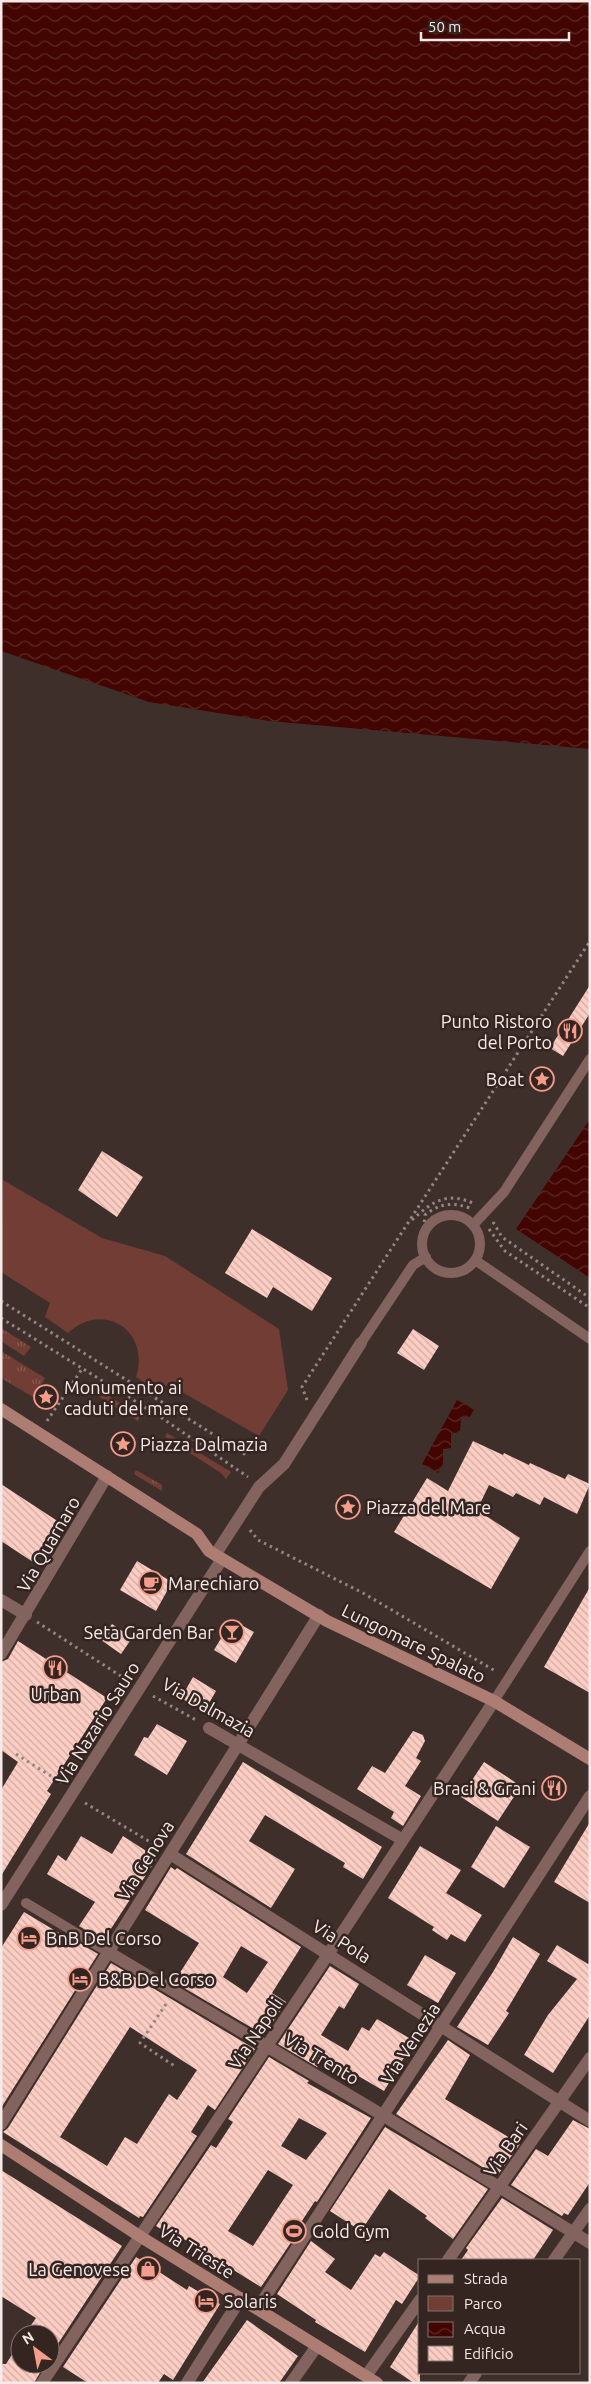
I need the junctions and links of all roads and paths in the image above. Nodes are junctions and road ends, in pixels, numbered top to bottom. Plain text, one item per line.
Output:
1 (590, 941) edge
2 (590, 1059) edge
3 (483, 1216) junction
4 (472, 1225) junction
5 (406, 1226) junction
6 (424, 1236) junction
7 (426, 1257) junction
8 (475, 1260) junction
9 (590, 1298) edge
10 (1, 1301) edge
11 (590, 1308) edge
12 (1, 1318) edge
13 (590, 1339) edge
14 (361, 1343) joint
15 (82, 1369) junction
16 (306, 1395) dead end
17 (1, 1409) edge
18 (40, 1434) junction
19 (246, 1455) dead end
20 (246, 1475) dead end
21 (108, 1476) junction
22 (248, 1526) dead end
23 (590, 1551) edge
24 (219, 1557) junction
25 (1, 1600) edge
26 (26, 1615) junction
27 (318, 1616) junction
28 (1, 1654) edge
29 (510, 1679) junction
30 (139, 1688) junction
31 (494, 1702) junction
32 (209, 1728) joint
33 (239, 1744) junction
34 (16, 1754) dead end
35 (590, 1759) edge
36 (62, 1784) dead end
37 (72, 1795) junction
38 (590, 1796) edge
39 (403, 1840) junction
40 (170, 1854) junction
41 (26, 1903) dead end
42 (1, 1906) edge
43 (108, 1952) junction
44 (329, 1953) junction
45 (174, 1991) junction
46 (442, 2026) junction
47 (267, 2046) junction
48 (590, 2058) edge
49 (176, 2067) dead end
50 (560, 2102) junction
51 (384, 2116) junction
52 (590, 2121) edge
53 (1, 2124) edge
54 (1, 2145) edge
55 (500, 2186) junction
56 (590, 2209) edge
57 (573, 2233) junction
58 (141, 2237) junction
59 (590, 2243) edge
60 (449, 2259) edge
61 (555, 2259) edge
62 (241, 2298) junction
63 (418, 2303) edge
64 (258, 2308) junction
65 (317, 2346) junction
66 (372, 2379) edge
67 (42, 2383) edge
68 (186, 2383) edge
69 (291, 2383) edge

1 - 5 path
2 - 3 lane
3 - 4 lane
3 - 5 path
3 - 6 path
3 - 9 path
3 - 11 path
4 - 6 lane
4 - 8 lane
5 - 16 path
6 - 7 lane
7 - 8 lane
7 - 14 lane
8 - 13 lane
10 - 19 path
12 - 15 path
14 - 24 street, Via Nazario Sauro
15 - 18 path
15 - 20 path
17 - 18 street, Lungomare Spalato
18 - 21 street, Lungomare Spalato
21 - 24 street, Lungomare Spalato
21 - 26 street, Via Quarnaro
22 - 29 path
23 - 29 lane
24 - 27 street, Lungomare Spalato
24 - 30 street, Via Nazario Sauro
25 - 26 street
26 - 28 street, Via Quarnaro
26 - 30 path, Via Dalmazia
27 - 31 street, Lungomare Spalato
27 - 33 street, Via Genova
29 - 31 lane
30 - 32 path, Via Dalmazia
30 - 37 street, Via Nazario Sauro
31 - 35 street, Lungomare Spalato
31 - 39 street, Via Napoli
32 - 33 street, Via Dalmazia
33 - 39 street, Via Dalmazia
33 - 40 street, Via Genova
34 - 36 path
37 - 40 path
37 - 42 street, Via Nazario Sauro
38 - 46 street, Via Venezia
39 - 44 street, Via Napoli
40 - 43 street, Via Genova
40 - 44 street, Via Pola
41 - 43 lane, Via Trento
43 - 45 street, Via Trento
43 - 53 street, Via Genova
44 - 46 street, Via Pola
44 - 47 street, Via Napoli
45 - 47 street, Via Trento
45 - 49 path
46 - 50 street, Via Pola
46 - 51 street, Via Venezia
47 - 51 street, Via Trento
47 - 58 street, Via Napoli
48 - 50 street, Via Bari
50 - 52 street, Via Pola
50 - 55 street, Via Bari
51 - 55 street, Via Trento
51 - 64 street, Via Venezia
54 - 58 street, Via Trieste
55 - 57 street, Via Trento
55 - 60 street, Via Bari
56 - 57 street
57 - 59 street, Via Trento
57 - 61 street
58 - 62 street, Via Trieste
58 - 67 street, Via Napoli
62 - 64 street, Via Trieste
62 - 68 street
63 - 66 street
64 - 65 street, Via Trieste
65 - 66 street, Via Trieste
65 - 69 street

